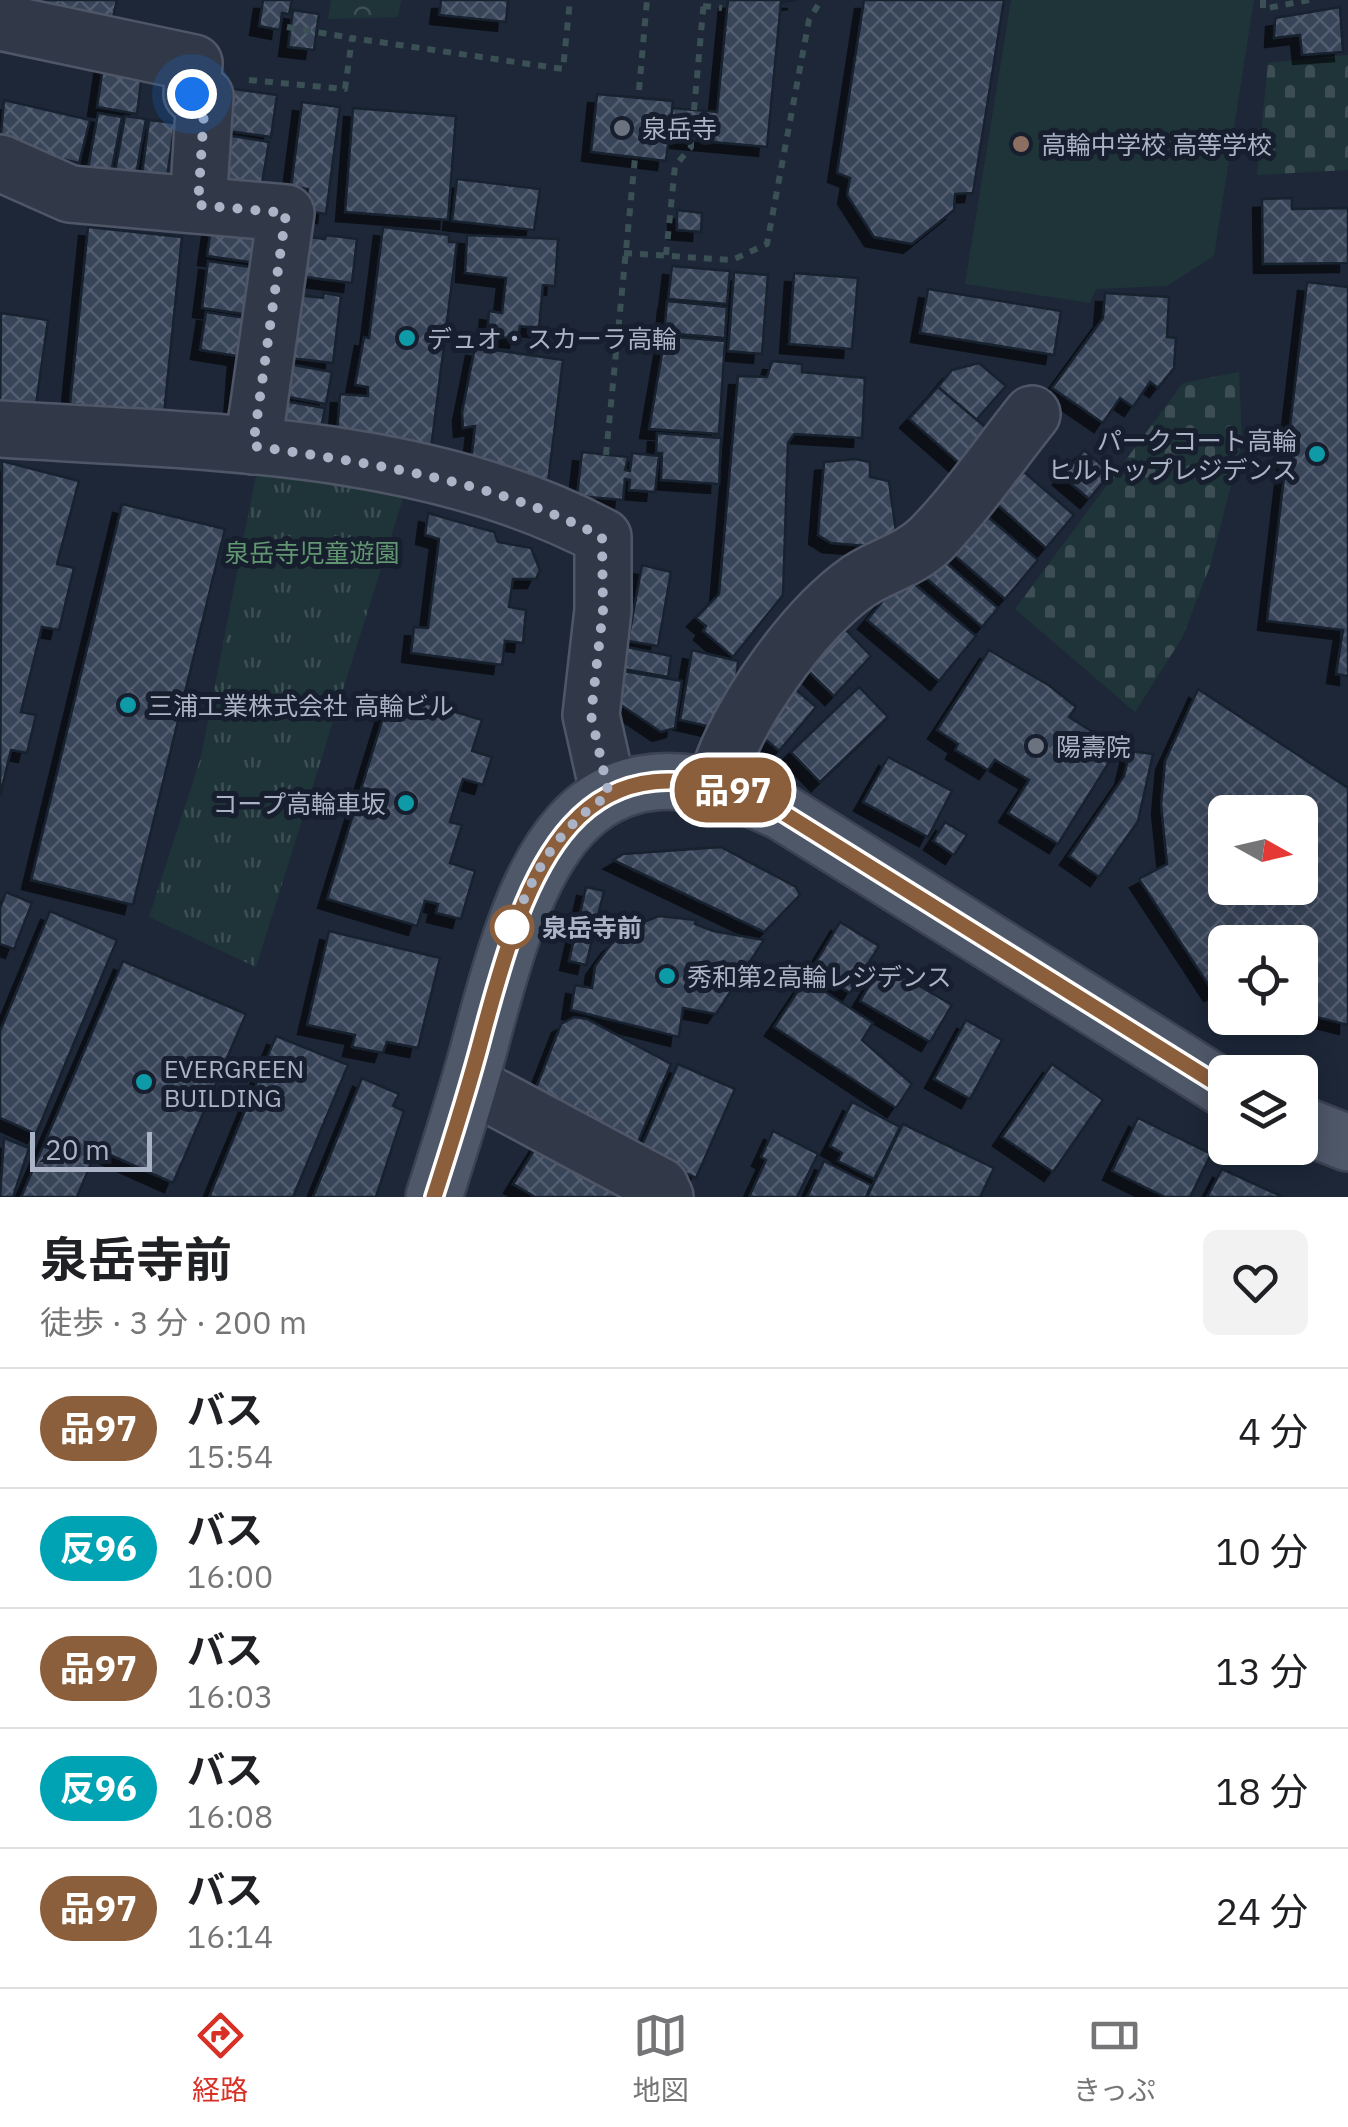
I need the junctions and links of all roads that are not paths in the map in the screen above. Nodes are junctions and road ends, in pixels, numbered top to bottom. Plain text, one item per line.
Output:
1 (0, 22) edge
2 (0, 163) edge
3 (198, 205) junction
4 (1032, 414) dead end
5 (0, 428) edge
6 (253, 446) junction
7 (716, 784) junction
8 (609, 795) junction
9 (1208, 1078) edge
10 (470, 1084) junction
11 (1318, 1131) edge
12 (1348, 1142) edge
13 (434, 1197) edge
14 (665, 1197) edge

1 - 3 street
2 - 3 street
3 - 6 street
4 - 7 street
5 - 6 street
6 - 8 street
7 - 8 main road
7 - 9 main road
8 - 10 main road
10 - 13 main road
10 - 14 street
11 - 12 main road

